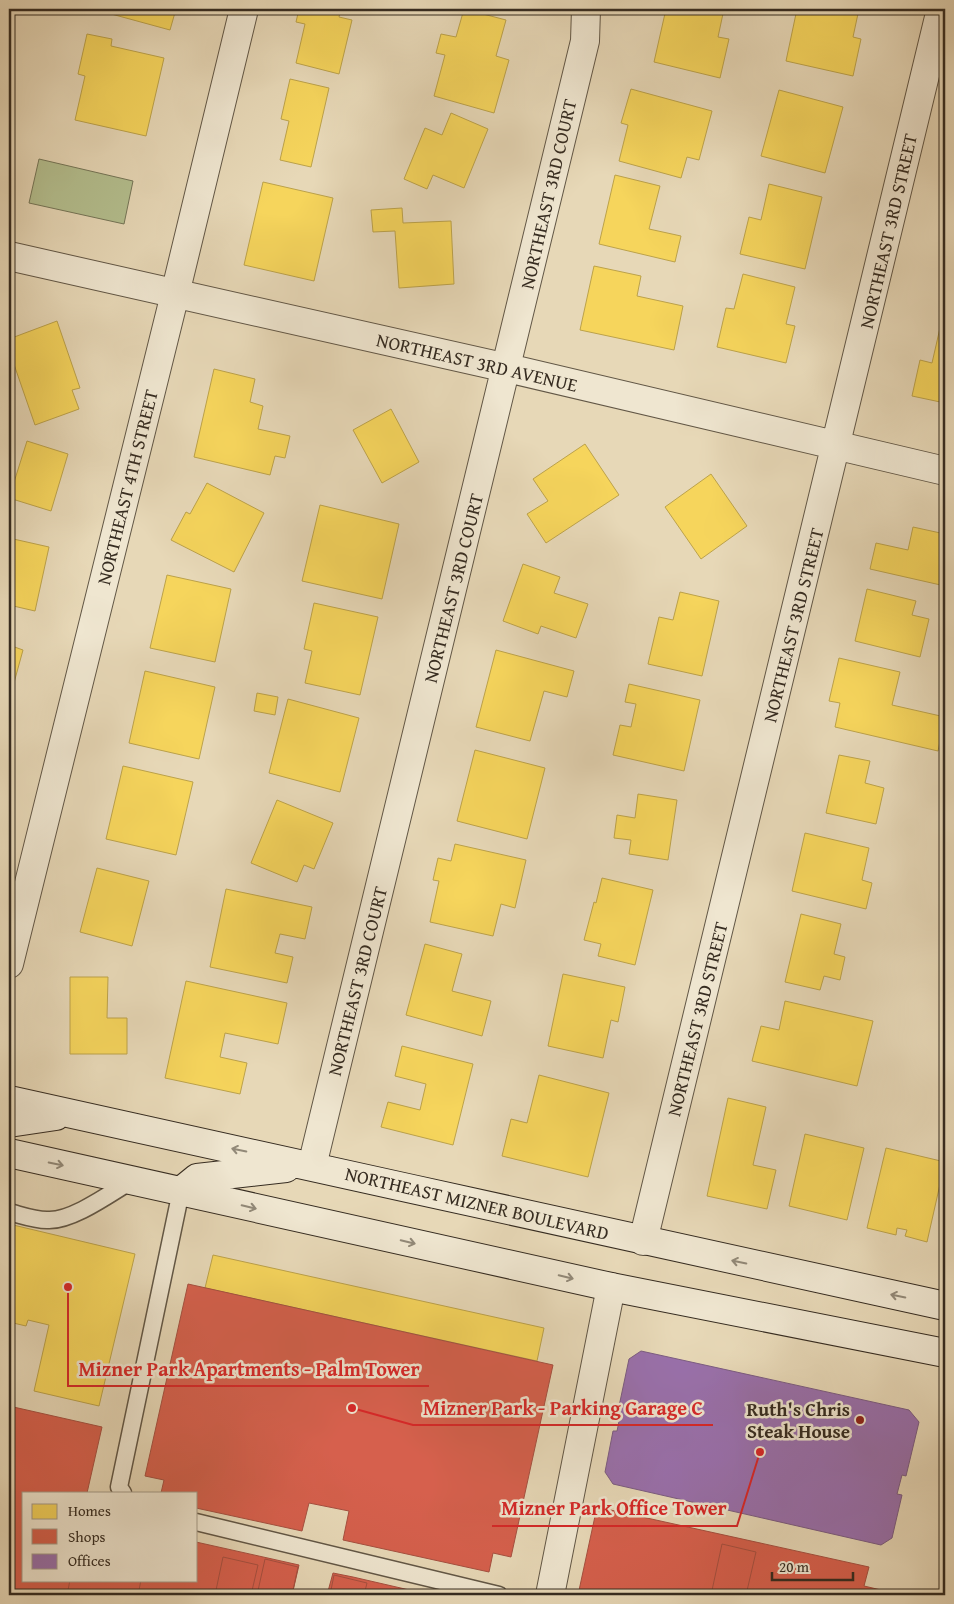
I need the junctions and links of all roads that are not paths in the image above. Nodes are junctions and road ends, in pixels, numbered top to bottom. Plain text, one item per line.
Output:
1 (244, 9) edge
2 (586, 9) edge
3 (941, 9) edge
4 (9, 256) edge
5 (175, 294) junction
6 (507, 368) junction
7 (837, 445) junction
8 (945, 471) edge
9 (9, 964) edge
10 (9, 1100) edge
11 (72, 1114) junction
12 (9, 1123) edge
13 (9, 1154) edge
14 (312, 1166) junction
15 (131, 1180) junction
16 (181, 1191) junction
17 (9, 1212) edge
18 (643, 1241) junction
19 (611, 1287) junction
20 (945, 1306) edge
21 (945, 1353) edge
22 (122, 1492) edge
23 (198, 1522) edge
24 (499, 1595) edge
25 (550, 1595) edge

1 - 5 street, NORTHEAST 4TH STREET
2 - 6 street, NORTHEAST 3RD COURT
3 - 7 street, NORTHEAST 3RD STREET
4 - 5 street, NORTHEAST 3RD AVENUE
5 - 6 street, NORTHEAST 3RD AVENUE
5 - 9 street, NORTHEAST 4TH STREET
6 - 7 street, NORTHEAST 3RD AVENUE
6 - 14 street, NORTHEAST 3RD COURT
7 - 8 street, NORTHEAST 3RD AVENUE
7 - 18 street, NORTHEAST 3RD STREET
10 - 11 street, NORTHEAST MIZNER BOULEVARD
11 - 12 street
14 -> 11 street, NORTHEAST MIZNER BOULEVARD
13 -> 15 street
14 - 16 street
14 - 18 street, NORTHEAST MIZNER BOULEVARD
15 - 16 street
15 - 17 lane
16 -> 19 street
16 - 22 lane
20 -> 18 street, NORTHEAST MIZNER BOULEVARD
19 - 21 street
19 - 25 street
23 - 24 lane

